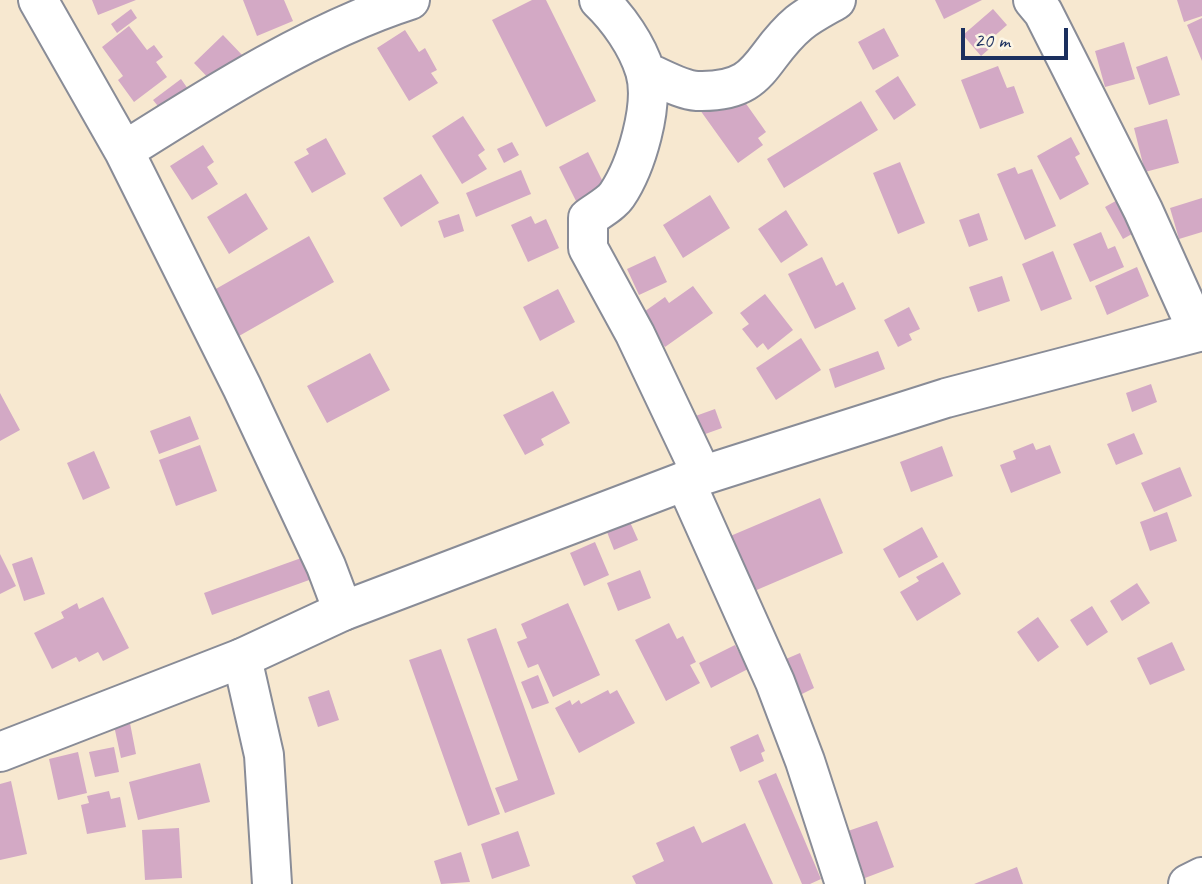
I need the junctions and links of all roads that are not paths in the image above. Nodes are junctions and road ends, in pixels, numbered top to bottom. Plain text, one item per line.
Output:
1 (37, 0) edge
2 (410, 0) edge
3 (599, 0) edge
4 (836, 0) edge
5 (1033, 0) edge
6 (646, 72) junction
7 (124, 151) junction
8 (1200, 331) edge
9 (694, 478) junction
10 (343, 611) junction
11 (242, 658) junction
12 (0, 752) edge
13 (1202, 877) edge
14 (272, 884) edge
15 (845, 884) edge
16 (1188, 884) edge

1 - 7 street
2 - 7 street
3 - 6 street
4 - 6 street
5 - 8 street
6 - 9 street
7 - 10 street
8 - 9 street
9 - 10 street
9 - 15 street
10 - 11 street
11 - 12 street
11 - 14 street
13 - 16 street

